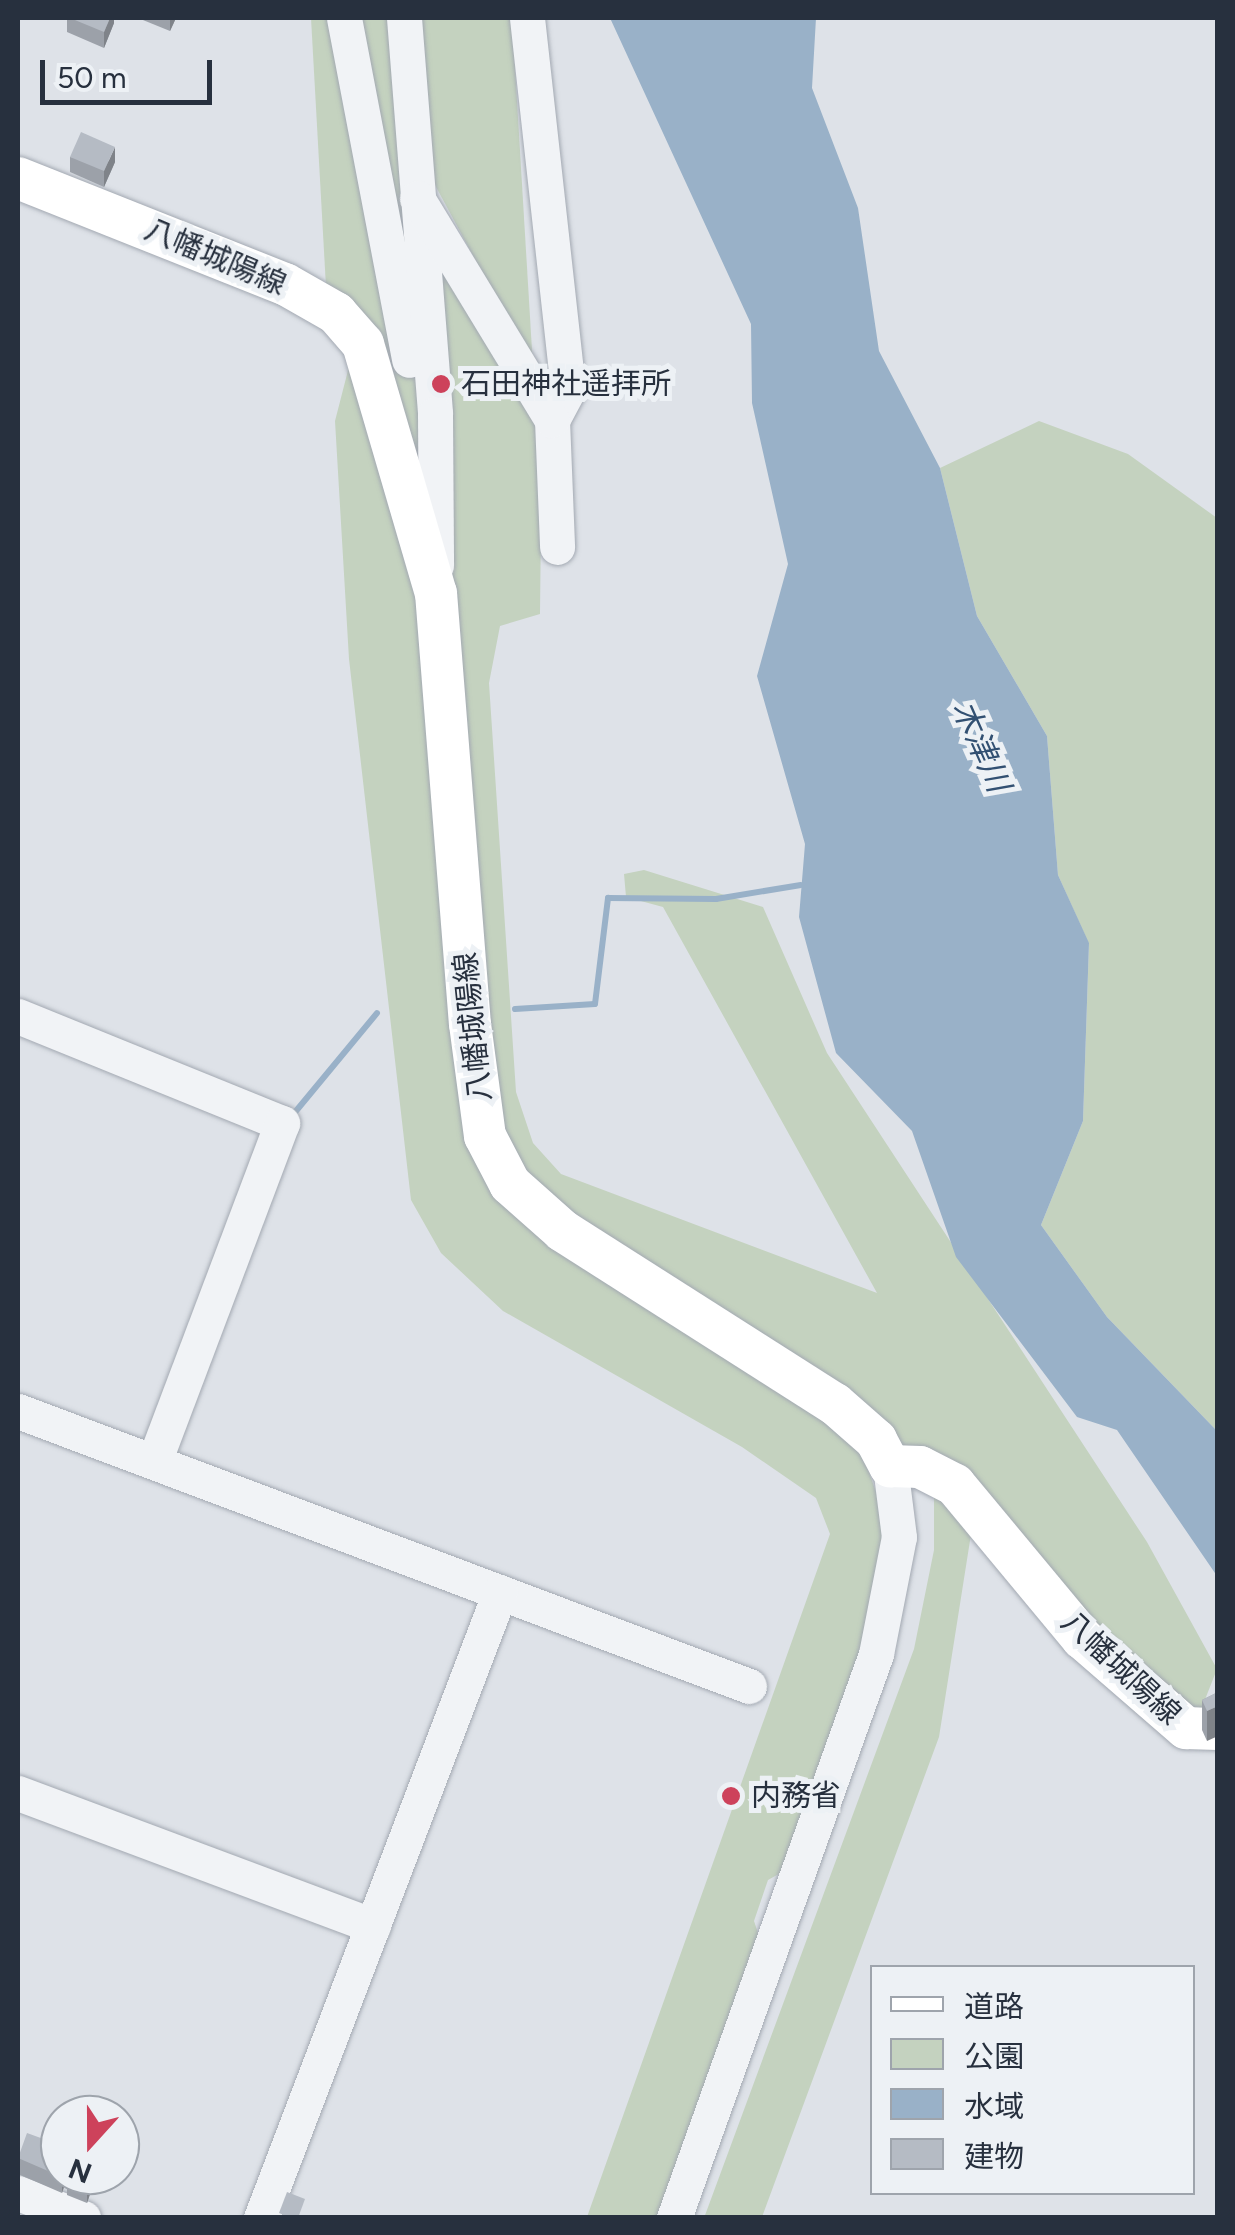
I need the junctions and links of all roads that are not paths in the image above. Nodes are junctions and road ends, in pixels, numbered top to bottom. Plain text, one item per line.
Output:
1 (344, 18) edge
2 (404, 18) edge
3 (526, 18) edge
4 (18, 178) edge
5 (416, 197) junction
6 (435, 414) junction
7 (552, 420) junction
8 (556, 547) dead end
9 (436, 593) junction
10 (18, 1016) edge
11 (18, 1411) edge
12 (154, 1462) junction
13 (890, 1466) junction
14 (500, 1592) junction
15 (749, 1686) dead end
16 (1211, 1732) edge
17 (18, 1793) edge
18 (373, 1926) junction
19 (18, 2192) edge
20 (84, 2218) edge
21 (261, 2218) edge
22 (674, 2218) edge

1 - 6 street
2 - 5 street
3 - 7 street
4 - 9 main road, 八幡城陽線
5 - 6 street
5 - 7 street
6 - 9 street
7 - 8 street
9 - 13 main road, 八幡城陽線
10 - 12 street
11 - 12 street
12 - 14 street
13 - 16 main road, 八幡城陽線
13 - 22 street
14 - 15 street
14 - 18 street
17 - 18 street
18 - 21 street
19 - 20 street

